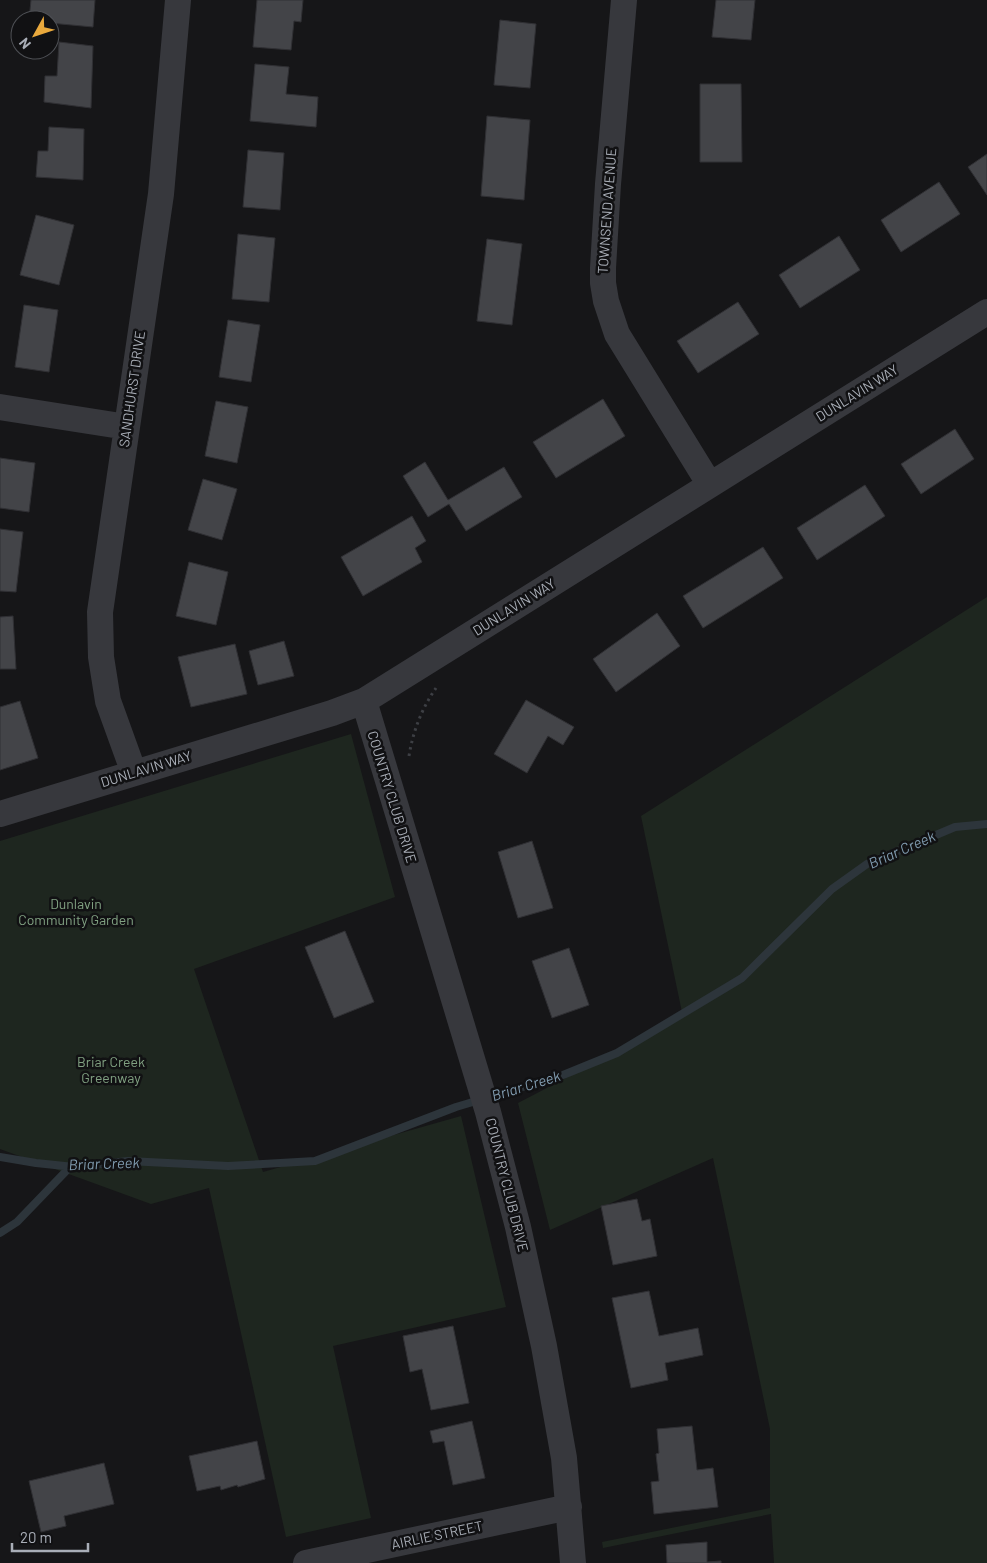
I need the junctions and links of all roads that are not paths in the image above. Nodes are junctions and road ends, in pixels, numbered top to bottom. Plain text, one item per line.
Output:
1 (178, 0) edge
2 (624, 0) edge
3 (987, 312) edge
4 (0, 407) edge
5 (127, 427) junction
6 (710, 485) junction
7 (364, 701) junction
8 (134, 773) junction
9 (0, 814) edge
10 (569, 1507) junction
11 (306, 1563) edge
12 (573, 1563) edge

1 - 5 street, SANDHURST DRIVE
2 - 6 street, TOWNSEND AVENUE
3 - 6 street, DUNLAVIN WAY
4 - 5 street
5 - 8 street, SANDHURST DRIVE
6 - 7 street, DUNLAVIN WAY
7 - 8 street, DUNLAVIN WAY
7 - 10 street, COUNTRY CLUB DRIVE
8 - 9 street, DUNLAVIN WAY
10 - 11 street, AIRLIE STREET
10 - 12 street, COUNTRY CLUB DRIVE

